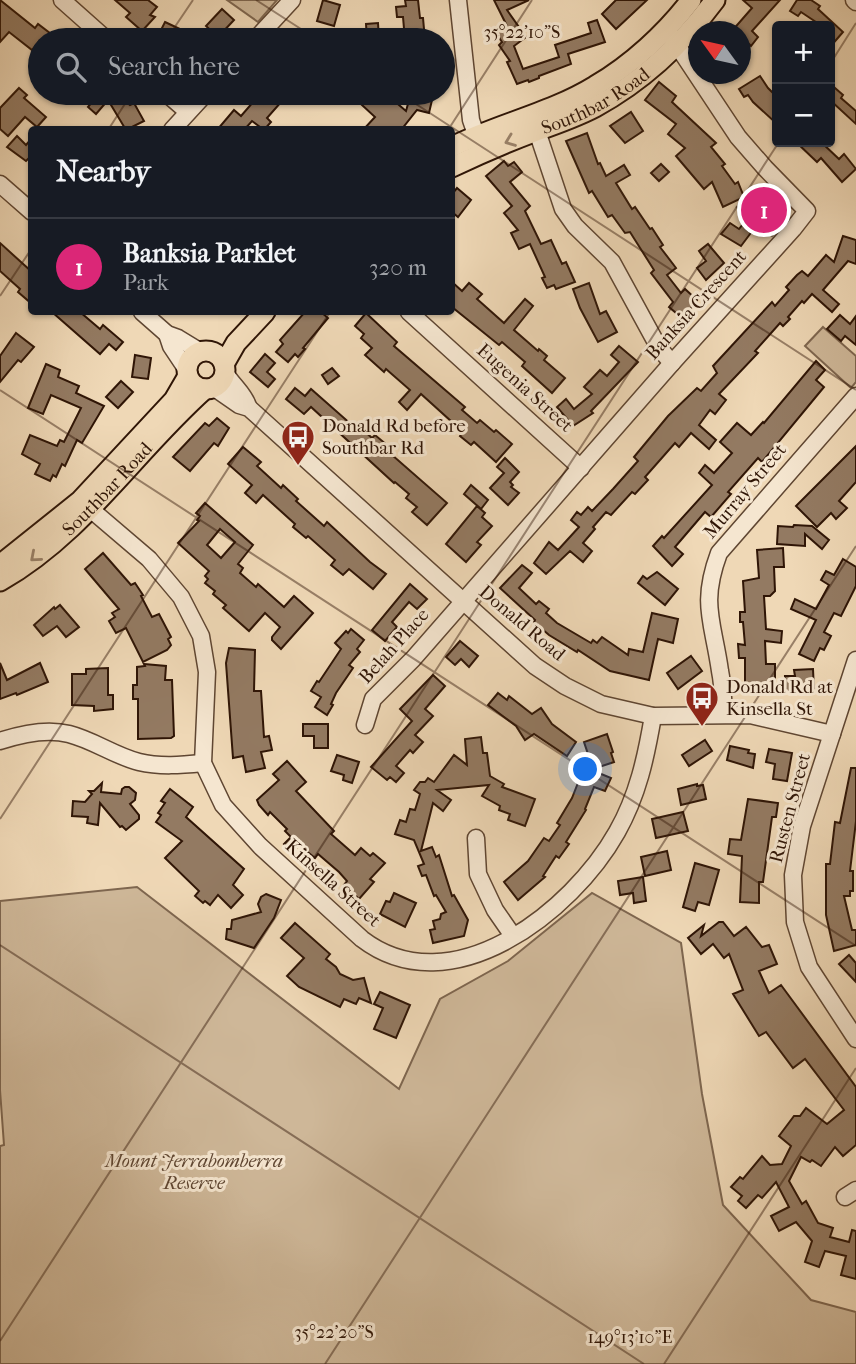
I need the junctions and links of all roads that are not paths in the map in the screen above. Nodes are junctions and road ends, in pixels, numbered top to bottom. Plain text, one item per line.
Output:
1 (62, 0) edge
2 (292, 0) edge
3 (458, 0) edge
4 (691, 0) edge
5 (715, 0) edge
6 (94, 28) edge
7 (266, 28) edge
8 (665, 29) junction
9 (679, 44) junction
10 (180, 105) edge
11 (194, 105) edge
12 (188, 112) junction
13 (176, 126) edge
14 (537, 131) junction
15 (479, 144) junction
16 (455, 147) edge
17 (455, 164) edge
18 (0, 184) edge
19 (28, 208) edge
20 (145, 315) edge
21 (245, 315) edge
22 (262, 315) edge
23 (412, 315) edge
24 (167, 334) junction
25 (203, 351) junction
26 (672, 363) junction
27 (187, 373) junction
28 (217, 378) junction
29 (856, 396) edge
30 (581, 468) junction
31 (86, 505) junction
32 (0, 565) edge
33 (0, 581) edge
34 (463, 601) junction
35 (856, 660) edge
36 (724, 715) junction
37 (653, 716) junction
38 (365, 725) dead end
39 (832, 734) junction
40 (0, 741) edge
41 (203, 763) junction
42 (476, 838) dead end
43 (513, 936) junction
44 (856, 1039) edge

1 - 6 street
2 - 7 street
3 - 15 street
4 - 8 main road, Southbar Road
5 - 9 main road, Southbar Road
8 - 9 street, Banksia Crescent
8 - 15 main road, Southbar Road
9 - 14 main road, Southbar Road
9 - 26 street, Banksia Crescent
10 - 12 street
11 - 12 street
12 - 13 street
14 -> 15 main road, Southbar Road
14 - 26 street
15 - 16 main road, Southbar Road
15 - 17 main road, Southbar Road
18 - 19 street
20 - 24 street
21 - 25 main road
22 - 28 main road, Southbar Road
23 - 30 street, Eugenia Street
24 - 25 street
24 - 27 street
25 - 27 main road
25 - 28 main road
26 - 30 street, Banksia Crescent
27 - 28 main road
27 - 31 main road, Southbar Road
28 - 31 main road, Southbar Road
28 - 34 street, Donald Road
29 - 36 street, Murray Street
30 - 34 street, Banksia Crescent
31 - 32 main road, Southbar Road
31 -> 33 main road, Southbar Road
31 - 41 street, Kinsella Street
34 - 37 street, Donald Road
34 - 38 street, Belah Place
35 - 39 street, Rusten Street
36 - 37 street, Donald Road
36 - 39 street, Donald Road
37 - 43 street, Kinsella Street
39 - 44 street, Rusten Street
40 - 41 street
41 - 43 street, Kinsella Street
42 - 43 street

